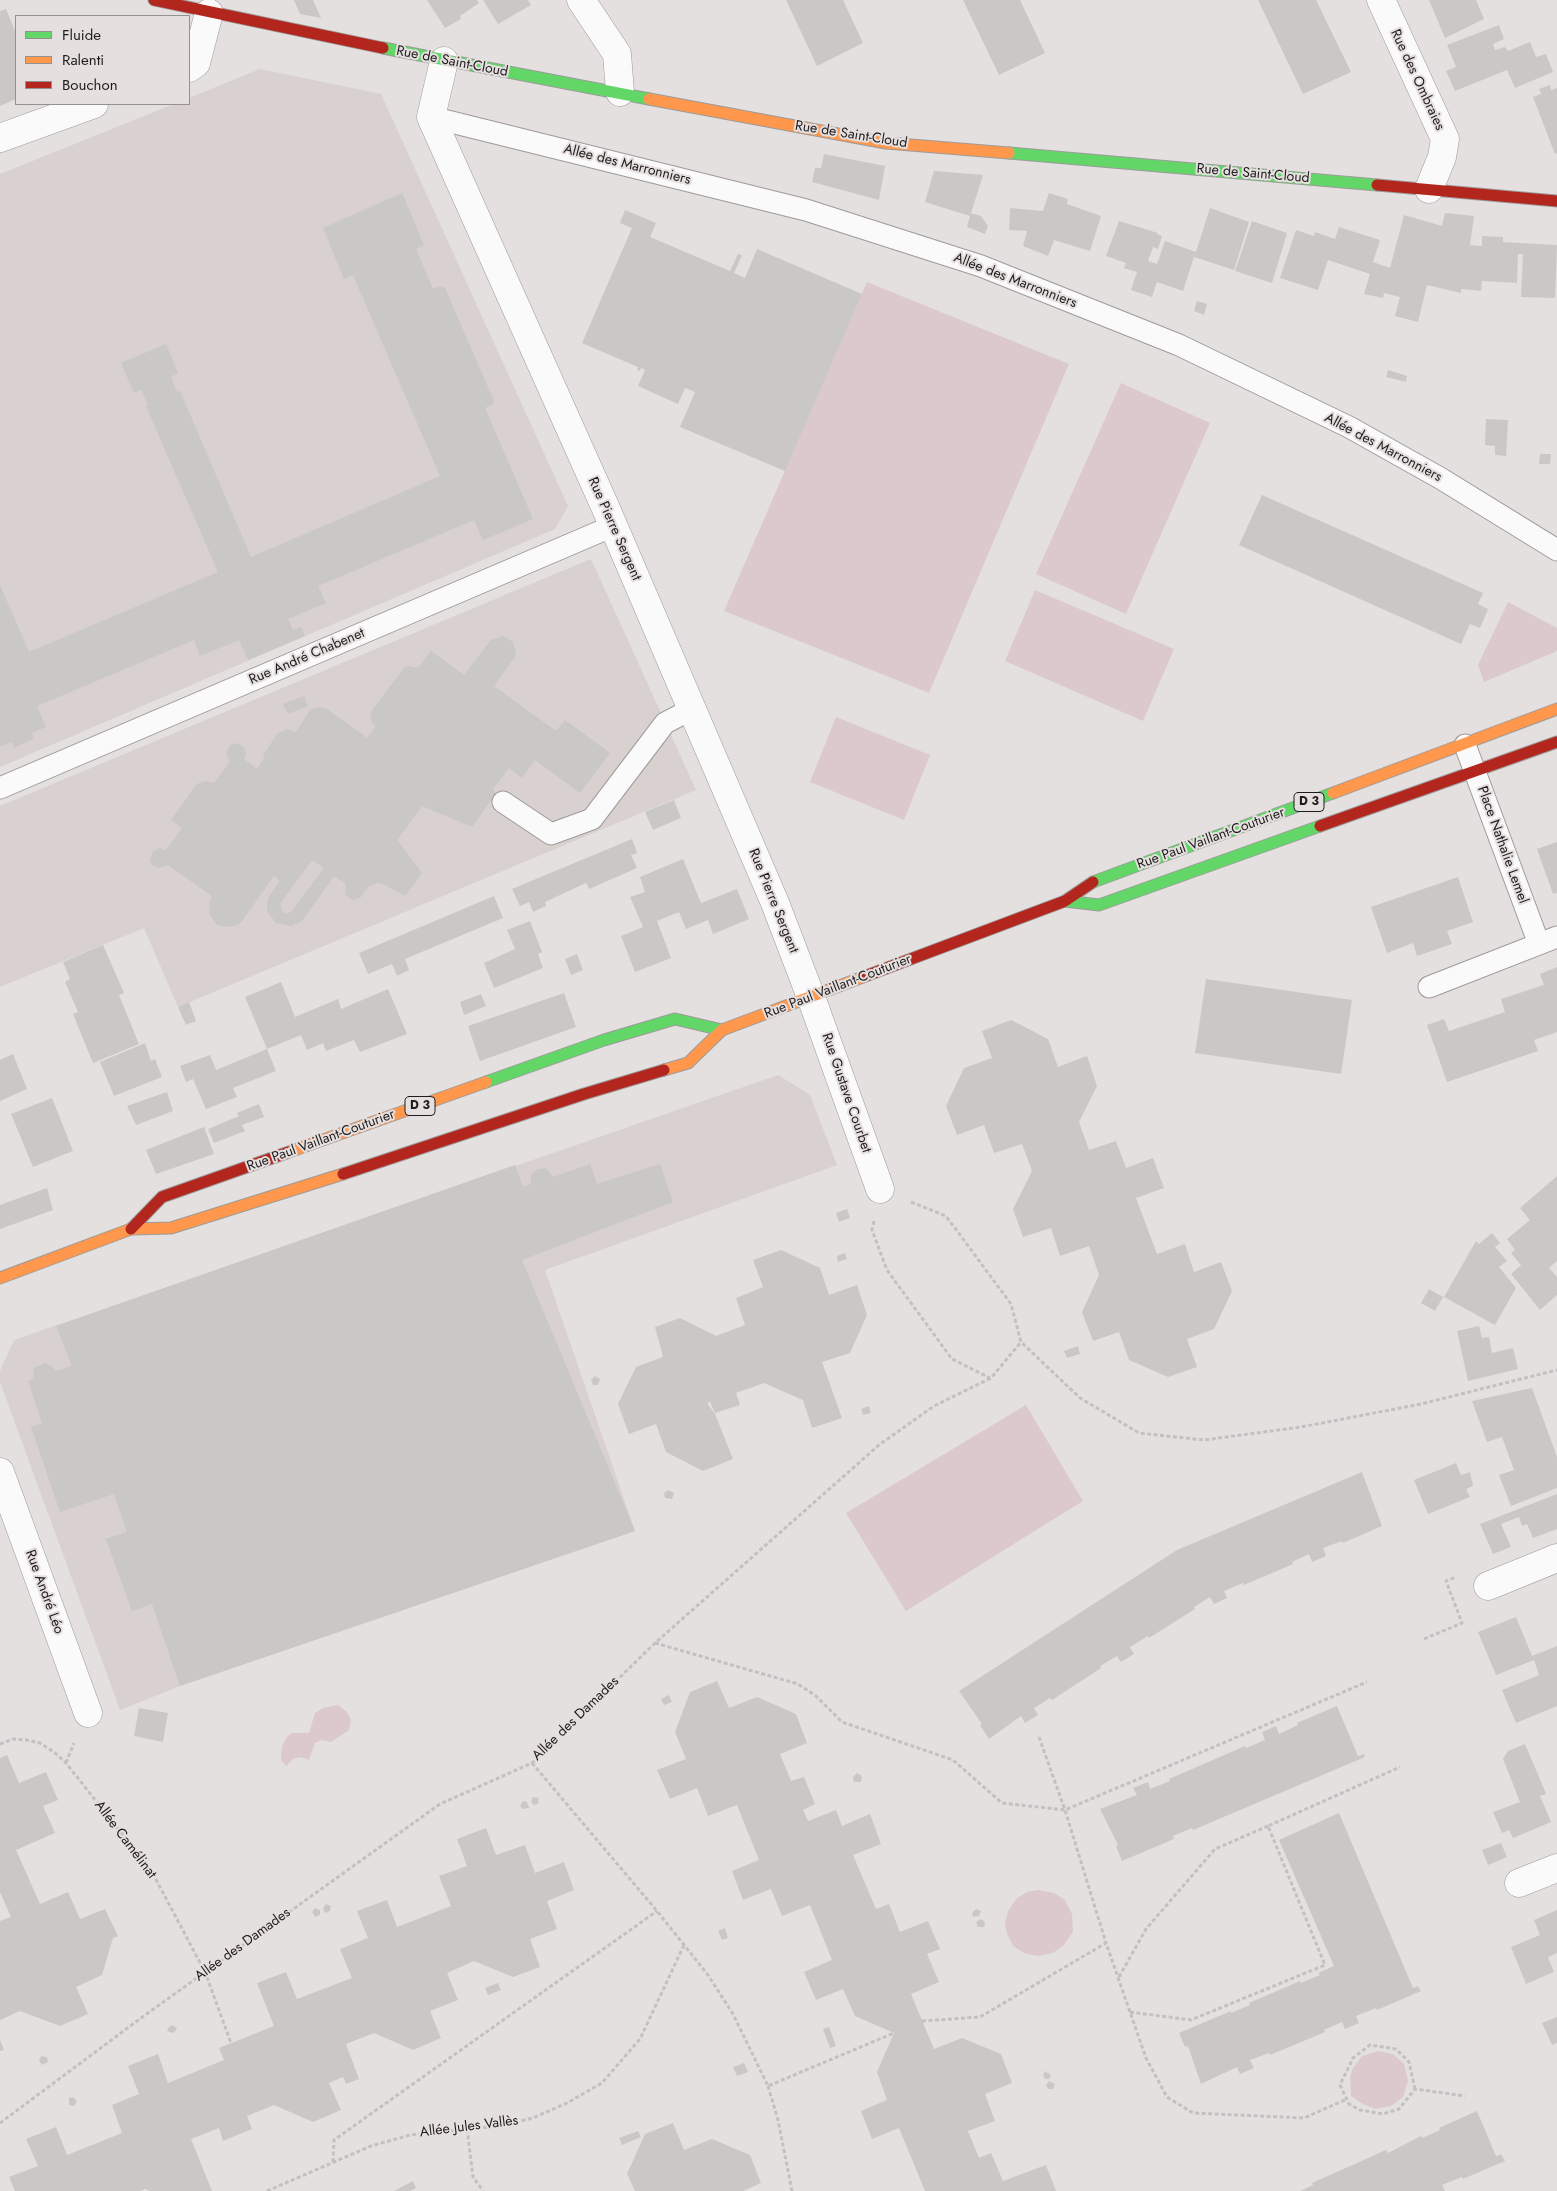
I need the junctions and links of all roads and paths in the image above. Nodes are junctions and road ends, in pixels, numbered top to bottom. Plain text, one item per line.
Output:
1 (154, 0) edge
2 (582, 0) edge
3 (1381, 0) edge
4 (209, 13) junction
5 (444, 61) junction
6 (190, 67) edge
7 (620, 92) junction
8 (91, 105) edge
9 (431, 117) junction
10 (0, 138) edge
11 (1429, 188) junction
12 (1557, 201) edge
13 (613, 526) junction
14 (1557, 550) edge
15 (692, 709) junction
16 (1557, 710) edge
17 (1557, 742) edge
18 (1465, 745) junction
19 (1475, 772) junction
20 (0, 788) edge
21 (503, 802) dead end
22 (1065, 901) junction
23 (1548, 941) edge
24 (1429, 987) dead end
25 (811, 997) junction
26 (722, 1030) junction
27 (880, 1189) junction
28 (131, 1229) junction
29 (0, 1278) edge
30 (1021, 1342) junction
31 (1557, 1370) edge
32 (991, 1378) junction
33 (0, 1474) edge
34 (1557, 1558) edge
35 (1446, 1581) dead end
36 (1488, 1586) dead end
37 (1424, 1639) dead end
38 (654, 1643) junction
39 (1367, 1682) dead end
40 (88, 1713) dead end
41 (1039, 1737) dead end
42 (0, 1744) edge
43 (532, 1763) junction
44 (1400, 1767) dead end
45 (1065, 1810) junction
46 (1268, 1826) junction
47 (1557, 1868) edge
48 (1519, 1883) dead end
49 (657, 1911) junction
50 (1106, 1943) junction
51 (684, 1945) junction
52 (205, 1972) junction
53 (1119, 1977) junction
54 (1130, 2012) junction
55 (922, 2021) dead end
56 (894, 2033) dead end
57 (231, 2043) dead end
58 (768, 2086) junction
59 (1415, 2089) junction
60 (1465, 2096) dead end
61 (1346, 2099) junction
62 (0, 2123) edge
63 (467, 2130) junction
64 (333, 2162) junction
65 (267, 2191) edge
66 (483, 2191) edge
67 (792, 2191) edge

1 - 4 main road, Rue de Saint-Cloud
2 - 7 street
3 - 11 street, Rue des Ombraies
4 - 5 main road, Rue de Saint-Cloud
4 - 6 street
5 - 7 main road, Rue de Saint-Cloud
5 - 9 street
7 - 11 main road, Rue de Saint-Cloud
8 - 10 street
9 - 13 street, Rue Pierre Sergent
9 - 14 lane, Allée des Marronniers
11 - 12 main road, Rue de Saint-Cloud
13 - 15 street, Rue Pierre Sergent
13 - 20 lane, Rue André Chabenet
15 - 21 lane
15 - 25 street, Rue Pierre Sergent
16 - 18 main road, Rue Paul Vaillant-Couturier / D 3
17 - 19 main road, Rue Paul Vaillant-Couturier / D 3
18 - 19 lane, Place Nathalie Lemel
18 - 22 main road, Rue Paul Vaillant-Couturier / D 3
19 - 22 main road, Rue Paul Vaillant-Couturier / D 3
19 - 23 lane, Place Nathalie Lemel
22 - 25 main road, Rue Paul Vaillant-Couturier / D 3
23 - 24 lane, Place Nathalie Lemel
25 - 26 main road, Rue Paul Vaillant-Couturier / D 3
25 - 27 street, Rue Gustave Courbet
26 - 28 main road, Rue Paul Vaillant-Couturier / D 3
26 - 28 main road, Rue Paul Vaillant-Couturier / D 3
27 - 30 path
27 - 32 path
28 - 29 main road, Rue Paul Vaillant-Couturier / D 3
30 - 31 path
30 - 32 path, Allée des Damades
32 - 38 path, Allée des Damades
33 - 40 street, Rue André Léo
34 - 36 street
35 - 37 path
38 - 43 path, Allée des Damades
38 - 45 path
39 - 45 path
41 - 45 path
42 - 52 path, Allée Camélinat
43 - 49 path
43 - 52 path, Allée des Damades
44 - 46 path
45 - 50 path
46 - 53 path
46 - 54 path
47 - 48 street
49 - 51 path
49 - 64 path
50 - 53 path
50 - 55 path
51 - 58 path
51 - 63 path, Allée Jules Vallès
52 - 57 path, Allée Camélinat
52 - 62 path, Allée des Damades
53 - 54 path
54 - 61 path
56 - 58 path
58 - 67 path
59 - 60 path
59 - 61 path
59 - 61 path
63 - 64 path, Allée Jules Vallès
63 - 66 path
64 - 65 path, Allée Jules Vallès

